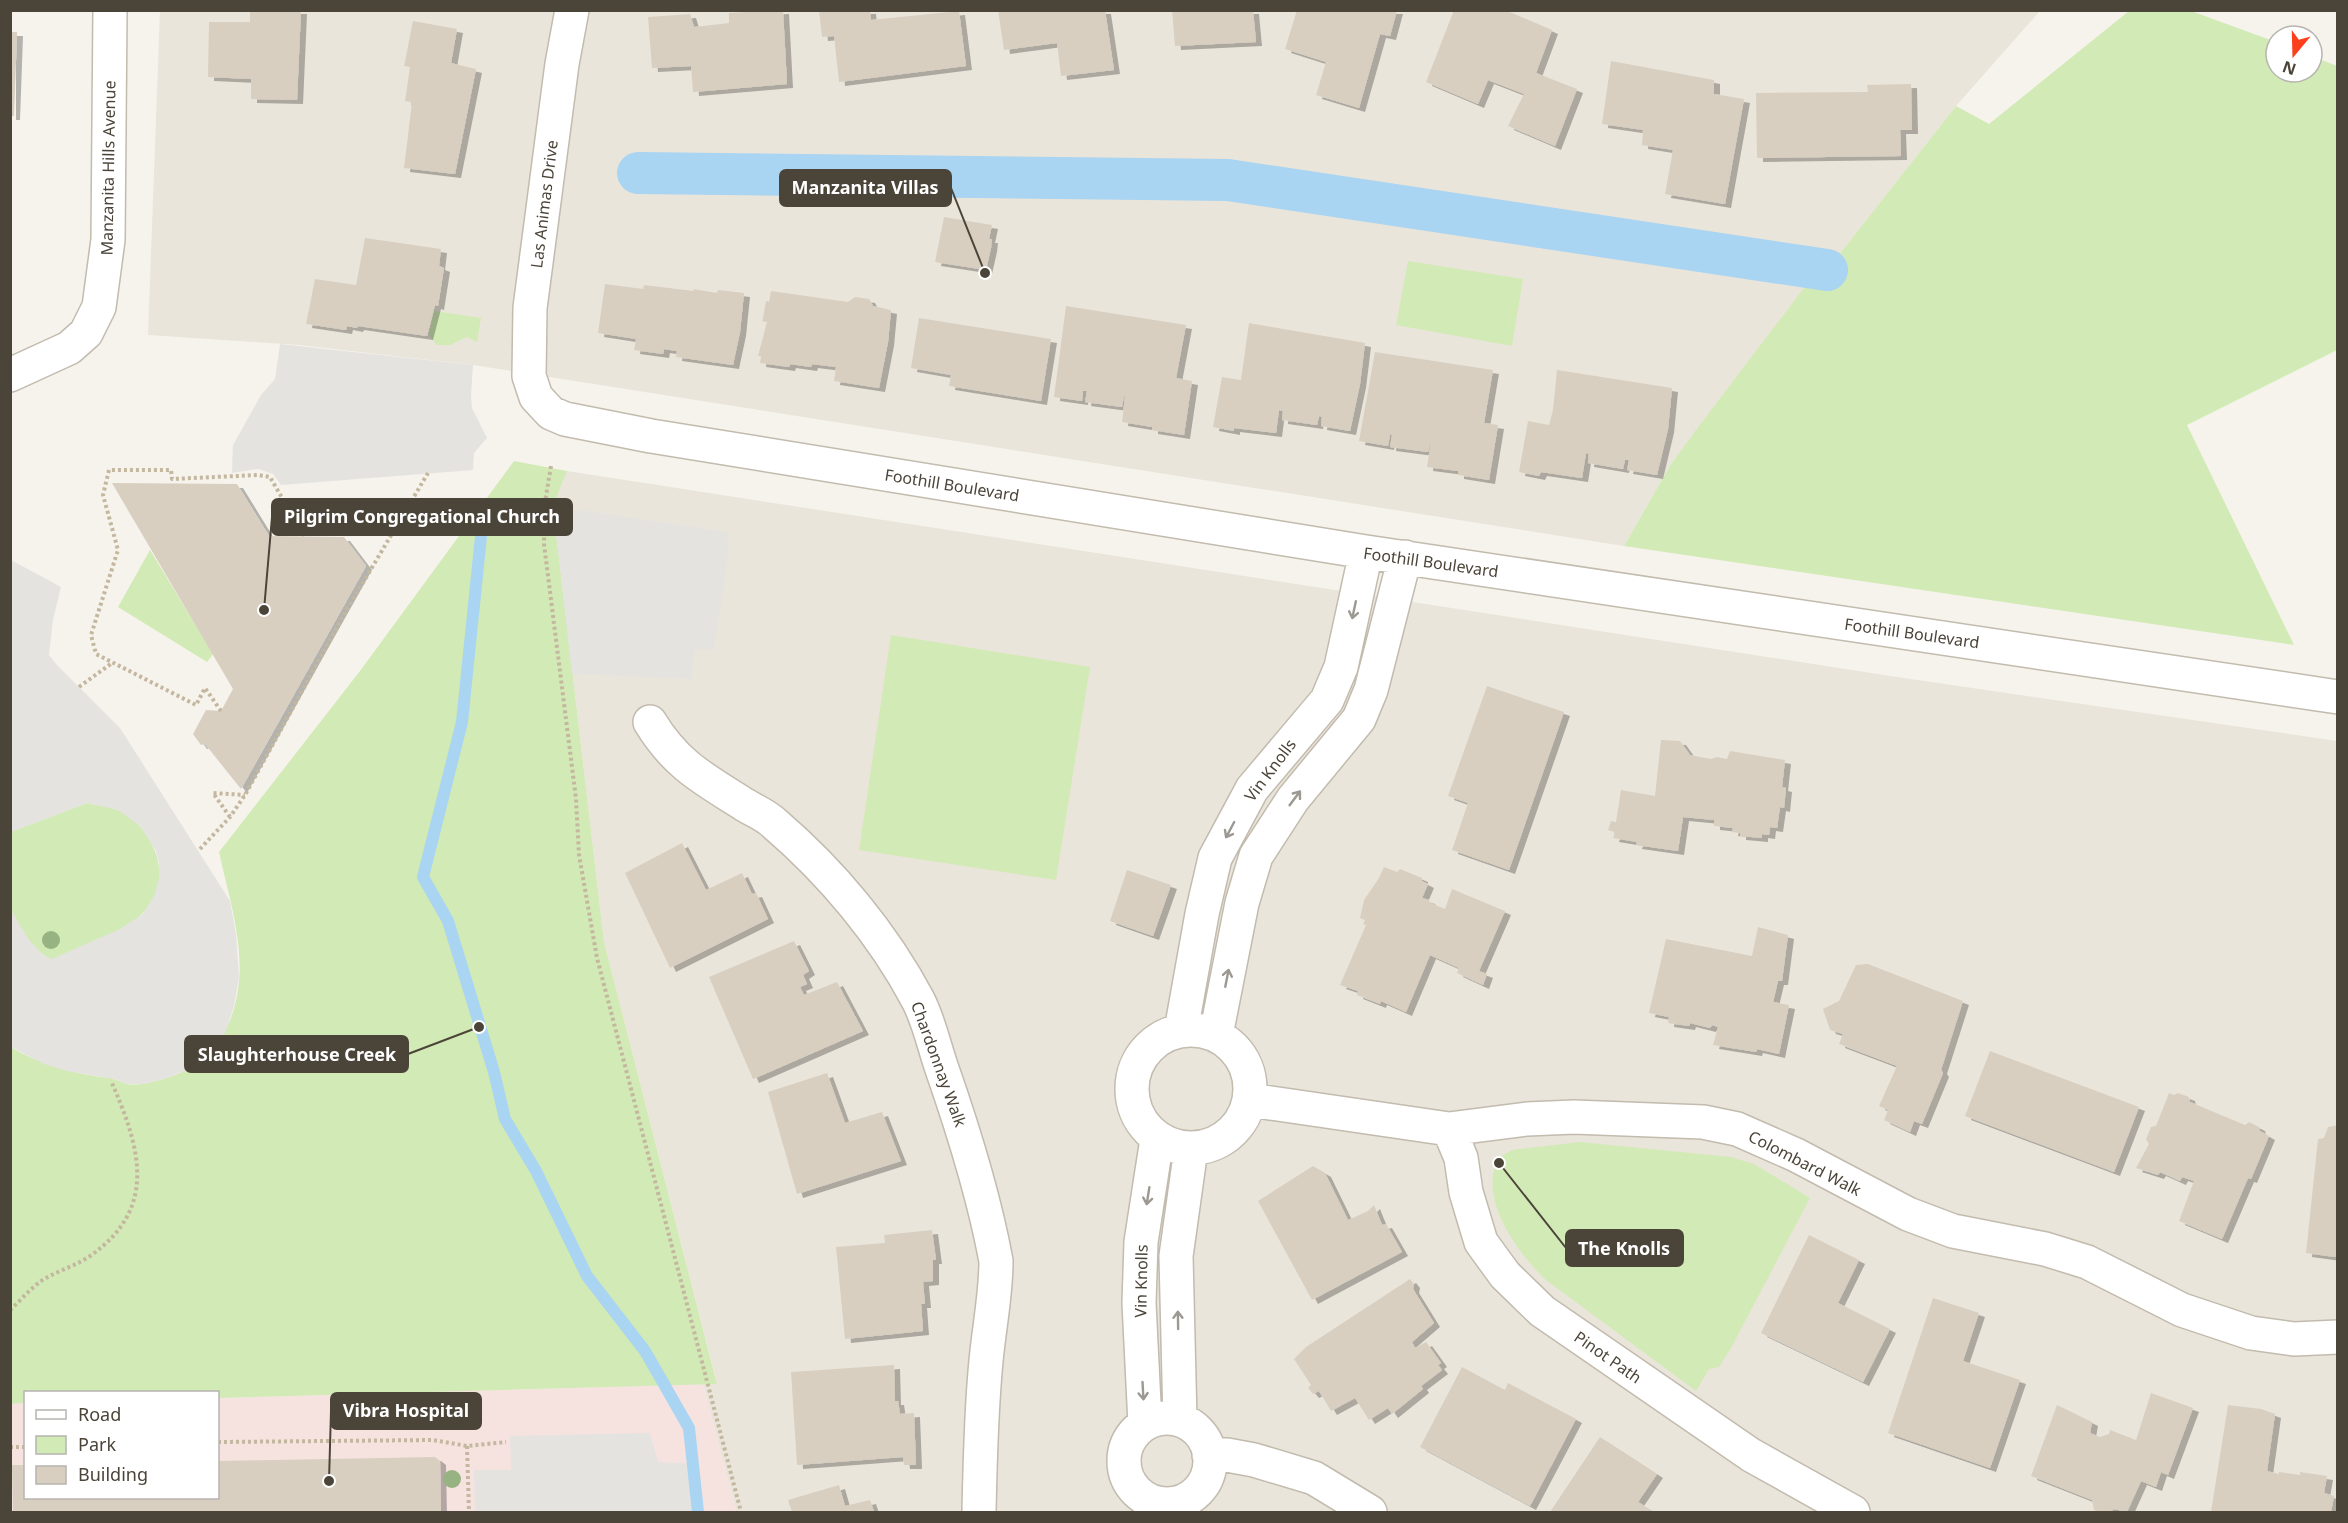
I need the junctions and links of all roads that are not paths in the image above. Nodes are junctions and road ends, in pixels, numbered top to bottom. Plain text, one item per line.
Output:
1 (110, 10) edge
2 (572, 10) edge
3 (10, 375) edge
4 (536, 397) joint
5 (1366, 552) junction
6 (1405, 557) junction
7 (2337, 697) edge
8 (651, 722) dead end
9 (1181, 1031) junction
10 (1216, 1035) junction
11 (1250, 1100) junction
12 (1449, 1129) junction
13 (1157, 1139) junction
14 (1191, 1149) junction
15 (2337, 1338) edge
16 (1180, 1420) junction
17 (1145, 1424) junction
18 (1209, 1455) junction
19 (1174, 1508) edge
20 (1363, 1508) edge
21 (979, 1512) edge
22 (1853, 1512) edge

1 - 3 street, Manzanita Hills Avenue
2 - 4 street, Las Animas Drive
4 - 5 street, Foothill Boulevard
5 - 6 street, Foothill Boulevard
5 -> 9 street, Vin Knolls
6 - 7 street, Foothill Boulevard
10 -> 6 street
8 - 21 street, Chardonnay Walk
9 - 10 street
9 - 13 street
10 - 11 street
11 - 12 street, Colombard Walk
11 - 14 street
12 - 15 street, Colombard Walk
12 - 22 street, Pinot Path
13 - 14 street
13 -> 17 street, Vin Knolls
16 -> 14 street
16 - 17 street
16 - 18 street
17 - 19 street
18 - 19 street
18 - 20 street

